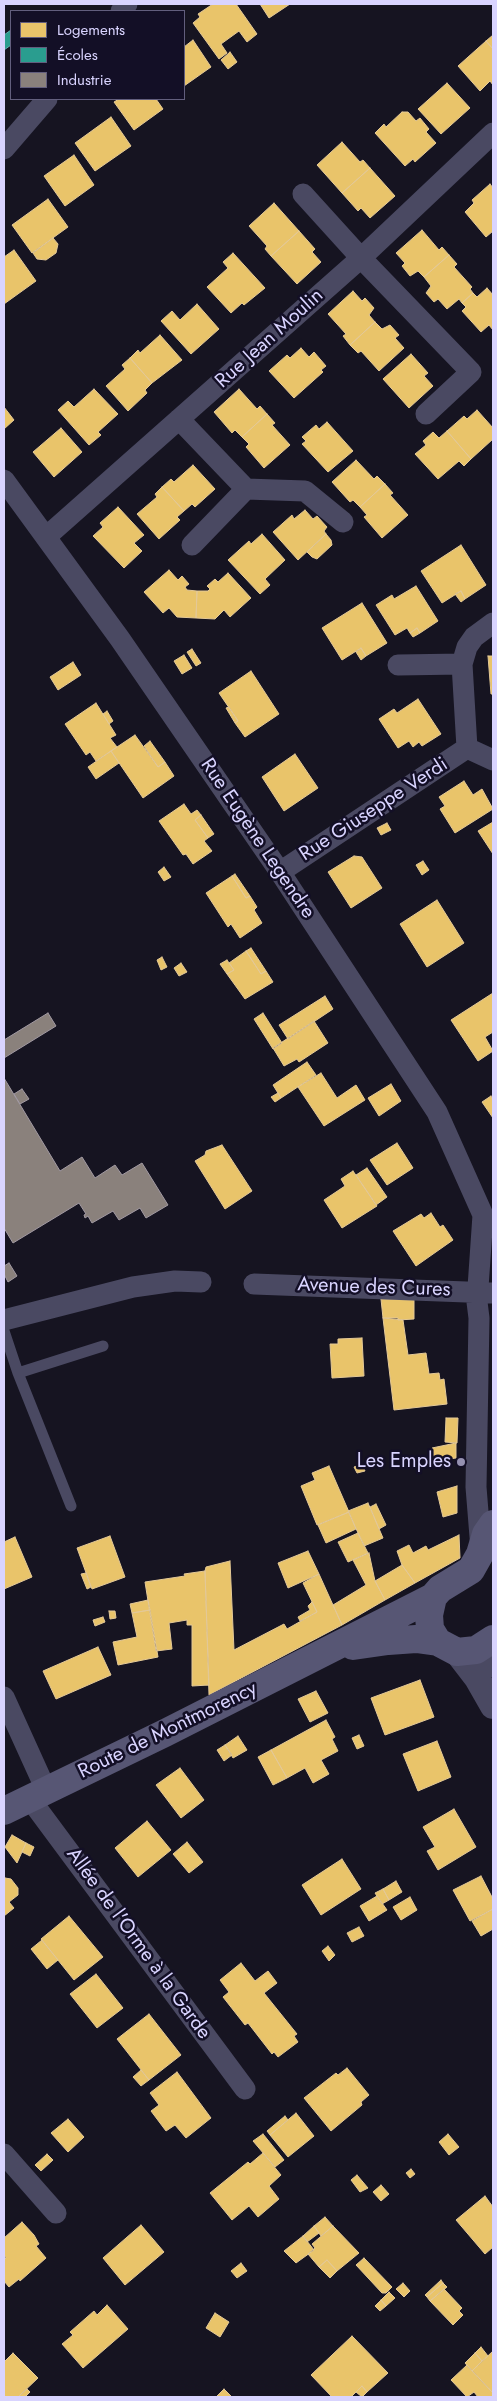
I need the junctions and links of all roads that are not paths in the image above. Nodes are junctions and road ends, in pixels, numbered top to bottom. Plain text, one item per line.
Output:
1 (46, 100) edge
2 (493, 133) edge
3 (4, 149) edge
4 (302, 194) dead end
5 (361, 258) junction
6 (426, 414) dead end
7 (179, 419) junction
8 (4, 480) edge
9 (246, 489) junction
10 (343, 522) dead end
11 (46, 537) junction
12 (192, 544) dead end
13 (493, 623) edge
14 (462, 664) junction
15 (398, 665) dead end
16 (467, 748) junction
17 (493, 760) edge
18 (280, 872) junction
19 (488, 1221) edge
20 (201, 1282) dead end
21 (254, 1284) dead end
22 (488, 1292) edge
23 (4, 1320) edge
24 (4, 1331) edge
25 (103, 1346) dead end
26 (18, 1373) junction
27 (476, 1487) junction
28 (493, 1504) edge
29 (71, 1506) dead end
30 (493, 1524) edge
31 (481, 1551) junction
32 (433, 1597) junction
33 (493, 1639) edge
34 (493, 1644) edge
35 (447, 1647) junction
36 (331, 1650) junction
37 (493, 1664) edge
38 (4, 1698) edge
39 (493, 1706) edge
40 (38, 1795) junction
41 (4, 1811) edge
42 (245, 2089) dead end
43 (4, 2154) edge
44 (56, 2213) dead end

1 - 3 street
2 - 5 street, Rue Jean Moulin
4 - 5 street
5 - 6 street
5 - 7 street, Rue Jean Moulin
7 - 9 street
7 - 11 street, Rue Jean Moulin
8 - 11 street, Rue Eugène Legendre
9 - 10 street
9 - 12 street
11 - 18 street, Rue Eugène Legendre
13 - 14 street, Rue Giuseppe Verdi
14 - 15 street
14 - 16 street, Rue Giuseppe Verdi
16 - 17 street, Rue Giuseppe Verdi
16 - 18 street, Rue Giuseppe Verdi
18 - 19 street, Rue Eugène Legendre
19 - 22 street, Rue Eugène Legendre
20 - 23 street
21 - 22 street, Avenue des Cures
22 - 27 street, Rue Eugène Legendre
24 - 26 lane
25 - 26 lane
26 - 29 lane
27 - 28 street
27 - 31 street, Rue Eugène Legendre
30 - 31 main road, Route de Montmorency
31 - 32 main road, Route de Montmorency
32 - 35 main road
32 - 36 main road, Route de Montmorency
33 - 35 main road, Route de Montmorency
34 - 37 street
35 - 36 main road, Route de Montmorency
35 - 39 street
36 - 40 main road, Route de Montmorency
38 - 40 street, Allée de l'Orme à la Garde
40 - 41 main road, Route de Montmorency
40 - 42 street, Allée de l'Orme à la Garde
43 - 44 street

